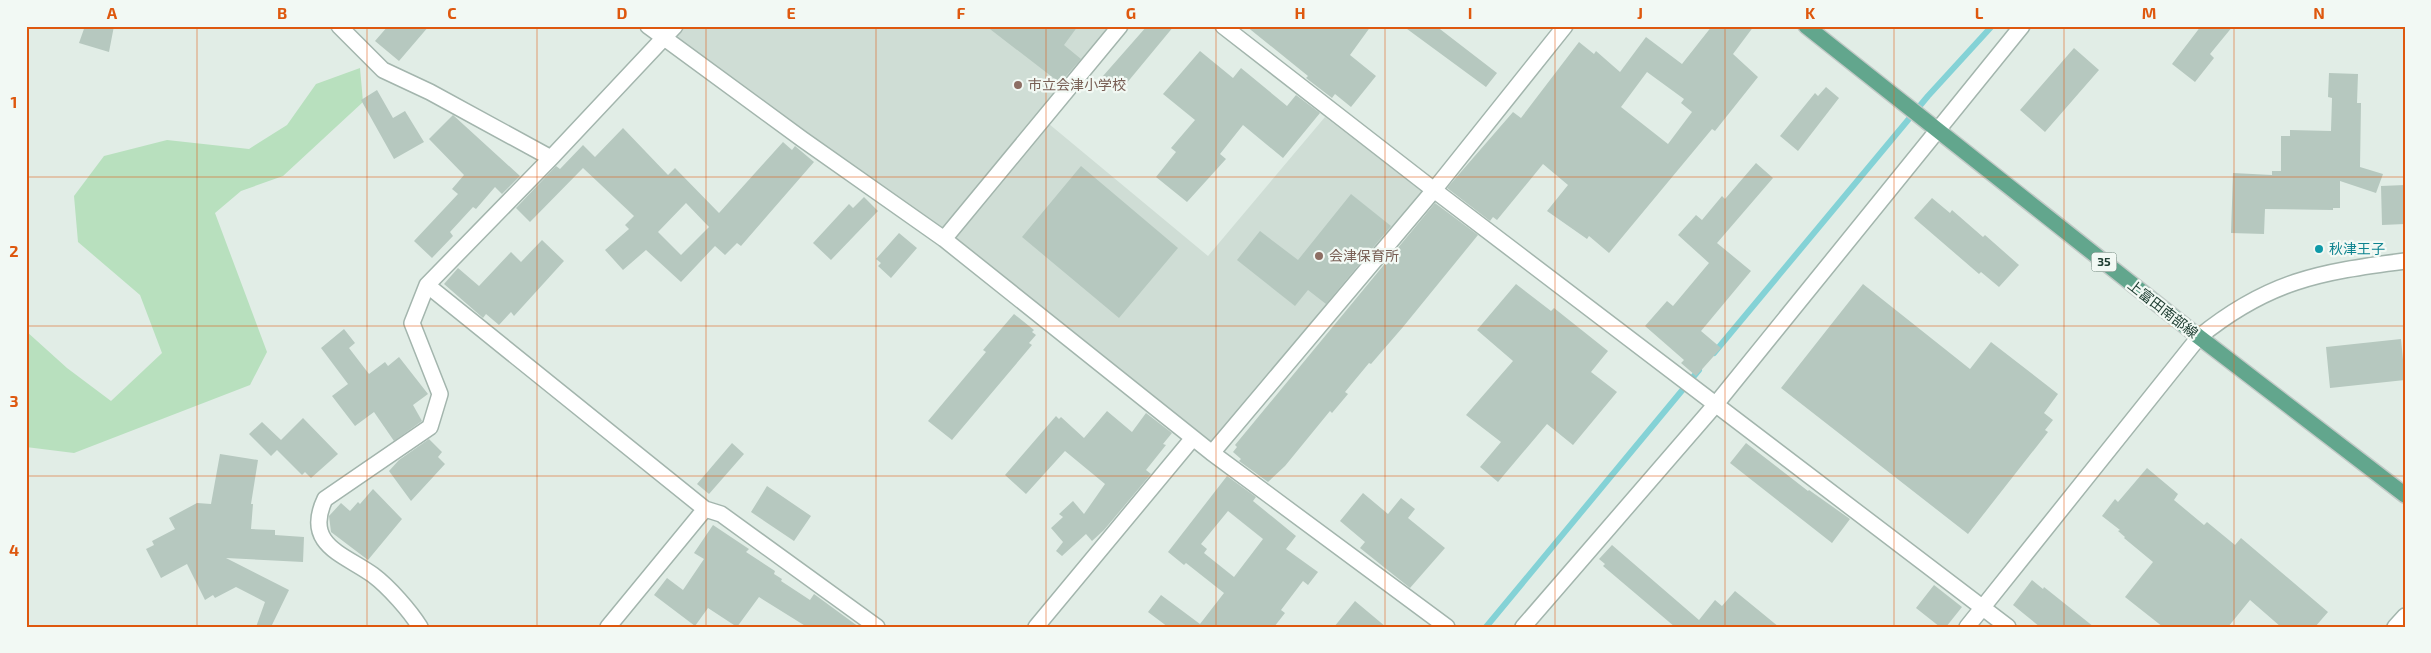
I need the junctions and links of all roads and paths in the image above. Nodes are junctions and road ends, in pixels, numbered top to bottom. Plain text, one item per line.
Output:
1 (339, 26) edge
2 (648, 26) edge
3 (675, 26) edge
4 (1120, 26) edge
5 (1223, 26) edge
6 (1565, 26) edge
7 (1806, 26) edge
8 (2022, 26) edge
9 (664, 39) junction
10 (1937, 130) junction
11 (551, 158) junction
12 (1434, 190) junction
13 (944, 239) junction
14 (2405, 261) edge
15 (427, 285) junction
16 (2199, 337) junction
17 (1716, 404) junction
18 (1193, 438) junction
19 (1212, 453) junction
20 (2405, 495) edge
21 (705, 509) junction
22 (1984, 608) junction
23 (2405, 616) edge
24 (420, 627) edge
25 (608, 627) edge
26 (877, 627) edge
27 (1036, 627) edge
28 (1447, 627) edge
29 (1523, 627) edge
30 (1967, 627) edge
31 (2008, 627) edge
32 (2395, 627) edge

1 - 11 street
2 - 9 street
3 - 9 street
4 - 13 street
5 - 12 street
6 - 12 street
7 - 10 main road, 上富田南部線 / 35
8 - 10 street
9 - 11 street
9 - 13 street
10 - 16 main road, 上富田南部線 / 35
10 - 17 street
11 - 15 street
12 - 17 street
12 - 19 street
13 - 18 street
14 - 16 street
15 - 21 street
15 - 24 street
16 - 20 main road, 上富田南部線 / 35
16 - 22 street
17 - 22 street
17 - 29 street
18 - 19 street
18 - 27 street
19 - 28 street
21 - 25 street
21 - 26 street
22 - 30 street
22 - 31 street
23 - 32 street

